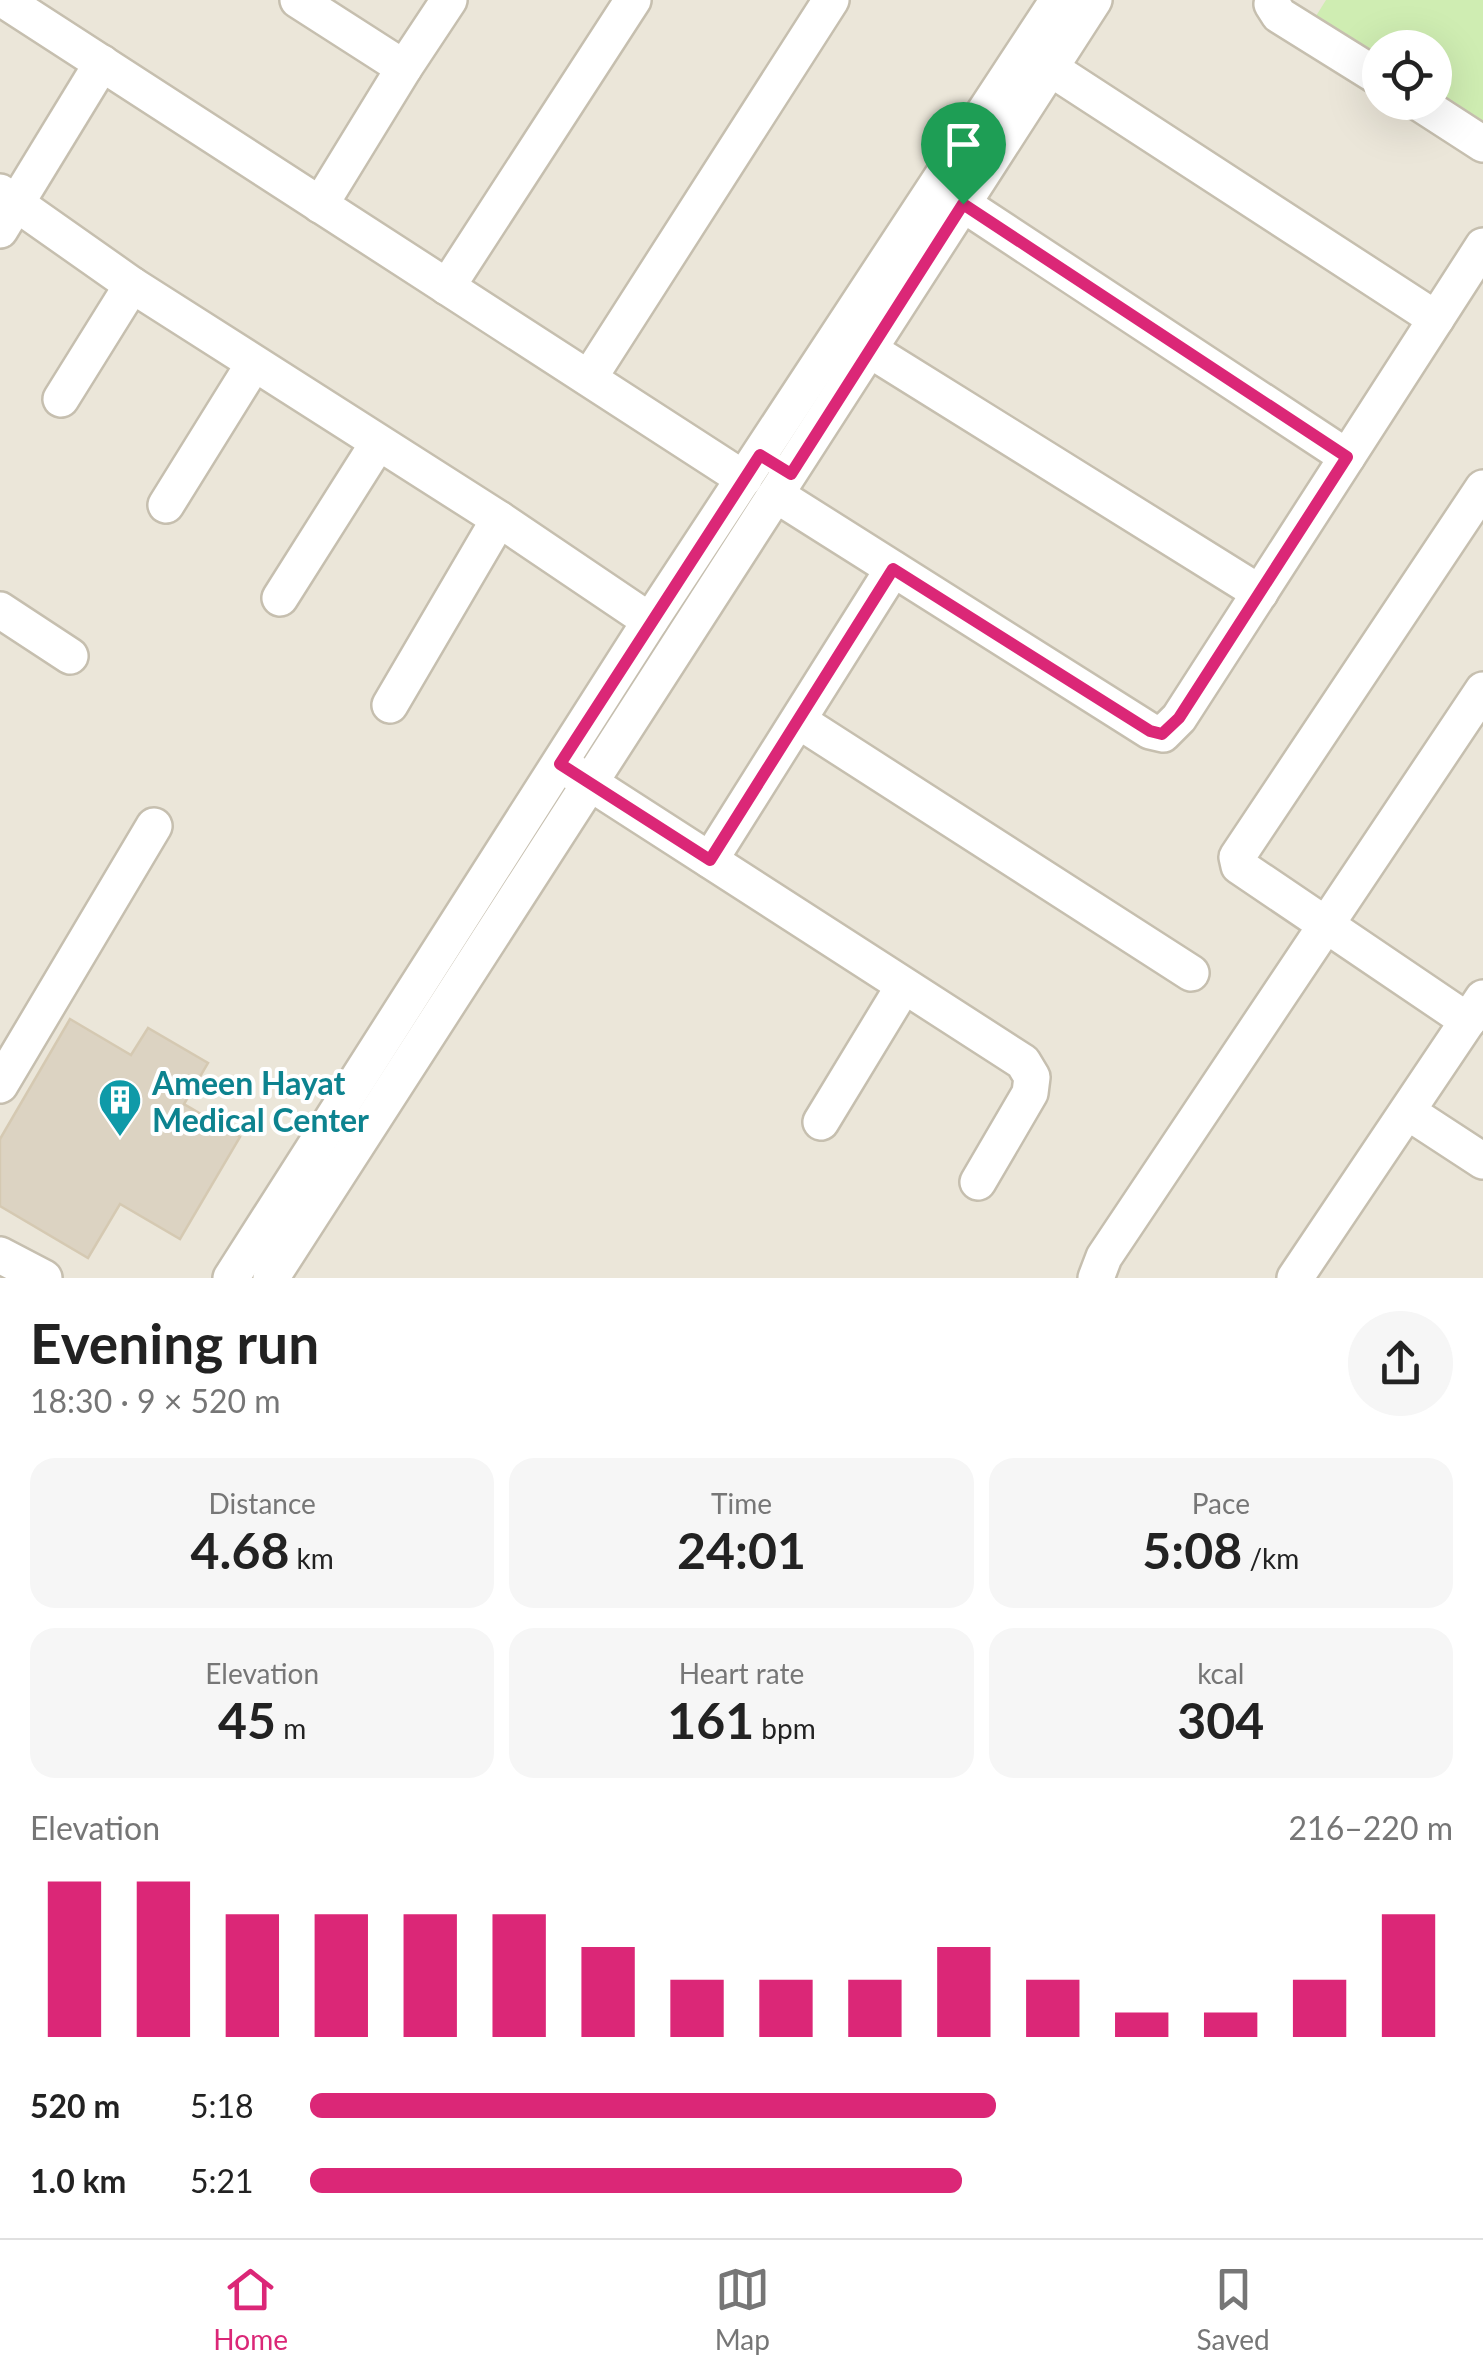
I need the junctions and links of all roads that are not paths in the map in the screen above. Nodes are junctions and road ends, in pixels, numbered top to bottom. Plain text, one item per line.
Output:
1 (4, 0) edge
2 (298, 0) edge
3 (449, 0) edge
4 (633, 0) edge
5 (831, 0) edge
6 (1058, 0) edge
7 (1094, 0) edge
8 (1271, 1) edge
9 (102, 64) junction
10 (1362, 67) edge
11 (404, 68) junction
12 (1050, 68) junction
13 (1446, 120) edge
14 (1483, 144) edge
15 (963, 204) junction
16 (320, 205) junction
17 (5, 208) edge
18 (1483, 246) edge
19 (132, 285) junction
20 (447, 286) junction
21 (1436, 319) junction
22 (870, 350) junction
23 (254, 365) junction
24 (589, 378) junction
25 (61, 399) dead end
26 (378, 444) junction
27 (1347, 457) junction
28 (746, 477) junction
29 (1483, 488) edge
30 (778, 496) junction
31 (166, 505) dead end
32 (499, 519) junction
33 (893, 569) junction
34 (1260, 593) junction
35 (280, 598) dead end
36 (0, 610) edge
37 (650, 621) junction
38 (70, 656) dead end
39 (1483, 690) edge
40 (390, 704) dead end
41 (799, 721) junction
42 (575, 773) junction
43 (154, 826) dead end
44 (710, 860) junction
45 (1326, 924) junction
46 (1191, 972) dead end
47 (903, 987) junction
48 (1476, 1010) edge
49 (0, 1085) edge
50 (1408, 1112) junction
51 (820, 1122) dead end
52 (1483, 1162) edge
53 (978, 1182) dead end
54 (0, 1255) edge
55 (44, 1278) edge
56 (231, 1278) edge
57 (271, 1278) edge
58 (1096, 1278) edge
59 (1295, 1278) edge

1 - 9 street
2 - 11 street
3 - 11 street
4 - 20 street
5 - 24 street
6 - 28 street
7 - 12 street
8 - 10 street
9 - 16 street
9 - 17 street
11 - 16 street
12 - 15 street
12 - 21 street
13 - 14 street
15 - 22 street
15 - 27 street
16 - 20 street
17 - 19 street
18 - 21 street
19 - 23 street
19 - 25 street
20 - 24 street
21 - 27 street
22 - 30 street
22 - 34 street
23 - 26 street
23 - 31 street
24 - 28 street
26 - 32 street
26 - 35 street
27 - 34 street
28 - 30 street
28 - 30 street
28 - 37 street
29 - 45 street
30 - 33 street
30 - 42 street
32 - 37 street
32 - 40 street
33 - 34 street
33 - 41 street
36 - 38 street
37 - 42 street
39 - 45 street
41 - 44 street
41 - 46 street
42 - 44 street
42 - 56 street
42 - 57 street
43 - 49 street
44 - 47 street
45 - 48 street
45 - 58 street
47 - 51 street
47 - 53 street
48 - 50 street
50 - 52 street
50 - 59 street
54 - 55 street

